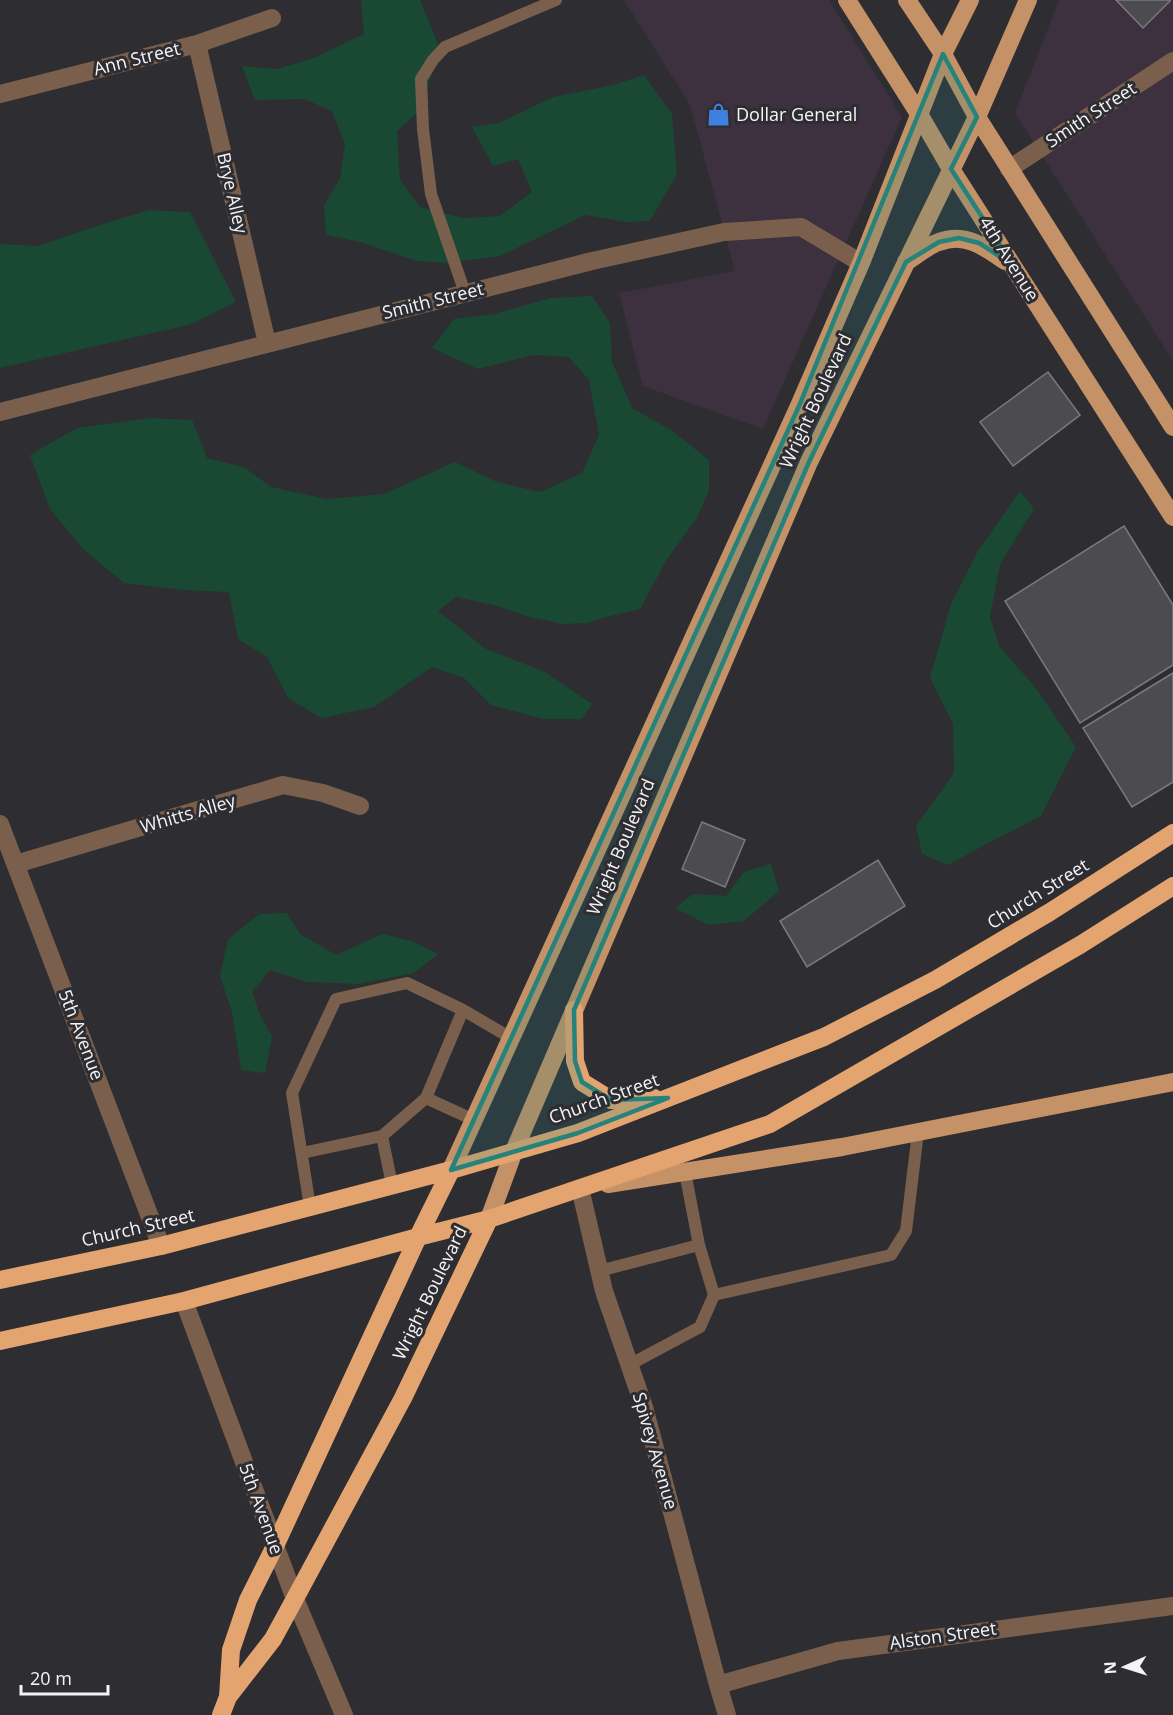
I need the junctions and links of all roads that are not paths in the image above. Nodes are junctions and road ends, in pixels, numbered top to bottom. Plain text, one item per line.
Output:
1 (556, 0) edge
2 (847, 0) edge
3 (907, 0) edge
4 (970, 0) edge
5 (1029, 0) edge
6 (272, 18) dead end
7 (197, 44) junction
8 (943, 54) junction
9 (1173, 61) edge
10 (0, 94) edge
11 (919, 114) junction
12 (976, 117) junction
13 (951, 169) junction
14 (1009, 169) junction
15 (906, 262) junction
16 (861, 263) junction
17 (1013, 266) junction
18 (465, 293) junction
19 (267, 343) junction
20 (0, 412) edge
21 (1173, 427) edge
22 (1173, 517) edge
23 (360, 806) dead end
24 (0, 824) edge
25 (1173, 833) edge
26 (15, 864) junction
27 (1173, 886) edge
28 (463, 1010) junction
29 (574, 1010) junction
30 (511, 1038) junction
31 (1173, 1082) edge
32 (426, 1098) junction
33 (668, 1098) junction
34 (474, 1120) junction
35 (918, 1132) junction
36 (382, 1136) junction
37 (514, 1151) junction
38 (302, 1154) junction
39 (451, 1170) junction
40 (685, 1172) junction
41 (392, 1185) junction
42 (580, 1188) junction
43 (310, 1207) junction
44 (489, 1219) junction
45 (418, 1237) junction
46 (699, 1245) junction
47 (161, 1246) junction
48 (599, 1271) junction
49 (0, 1280) edge
50 (714, 1294) junction
51 (184, 1301) junction
52 (0, 1341) edge
53 (629, 1365) junction
54 (275, 1546) junction
55 (295, 1599) junction
56 (1173, 1606) edge
57 (718, 1685) junction
58 (228, 1697) junction
59 (221, 1715) edge
60 (344, 1715) edge
61 (727, 1715) edge

1 - 18 lane
2 - 11 main road, 4th Avenue
3 - 8 main road
4 - 8 main road, Wright Boulevard
5 - 12 main road, Wright Boulevard
6 - 7 street, Ann Street
7 - 10 street, Ann Street
7 - 19 street, Brye Alley
8 - 11 main road, Wright Boulevard
8 - 12 main road
9 - 14 street, Smith Street
11 - 13 main road, 4th Avenue
11 - 16 main road, Wright Boulevard
12 - 13 main road, Wright Boulevard
12 - 14 main road
13 - 15 main road, Wright Boulevard
13 - 17 main road, 4th Avenue
14 - 21 main road
15 - 17 main road
15 - 29 main road, Wright Boulevard
16 - 18 street, Smith Street
16 - 30 main road, Wright Boulevard
17 - 22 main road, 4th Avenue
18 - 19 street, Smith Street
19 - 20 street, Smith Street
23 - 26 street, Whitts Alley
24 - 26 street, 5th Avenue
25 - 33 highway, Church Street
26 - 47 street, 5th Avenue
27 - 42 highway
28 - 30 lane
28 - 32 lane
28 - 38 lane
29 - 33 highway
29 - 37 main road, Wright Boulevard
30 - 34 main road, Wright Boulevard
31 - 35 main road
32 - 34 lane
32 - 36 lane
33 - 37 highway, Church Street
34 - 39 main road, Wright Boulevard
35 - 40 main road
35 - 50 lane
36 - 38 lane
36 - 41 lane
37 - 39 highway, Church Street
37 - 44 main road, Wright Boulevard
38 - 43 lane
39 - 41 highway, Church Street
39 - 45 highway, Wright Boulevard
40 - 42 main road
40 - 46 lane
41 - 43 highway, Church Street
42 - 44 highway
42 - 48 street, Spivey Avenue
43 - 47 highway, Church Street
44 - 45 highway
44 - 55 highway, Wright Boulevard
45 - 51 highway
45 - 54 highway, Wright Boulevard
46 - 48 lane
46 - 50 lane
47 - 49 highway, Church Street
48 - 53 street, Spivey Avenue
50 - 53 lane
51 - 52 highway
51 - 54 street, 5th Avenue
53 - 57 street, Spivey Avenue
54 - 55 street, 5th Avenue
54 - 58 highway, Wright Boulevard
55 - 58 highway, Wright Boulevard
55 - 60 street, 5th Avenue
56 - 57 street, Alston Street
57 - 61 street, Spivey Avenue
58 - 59 highway, Wright Boulevard

